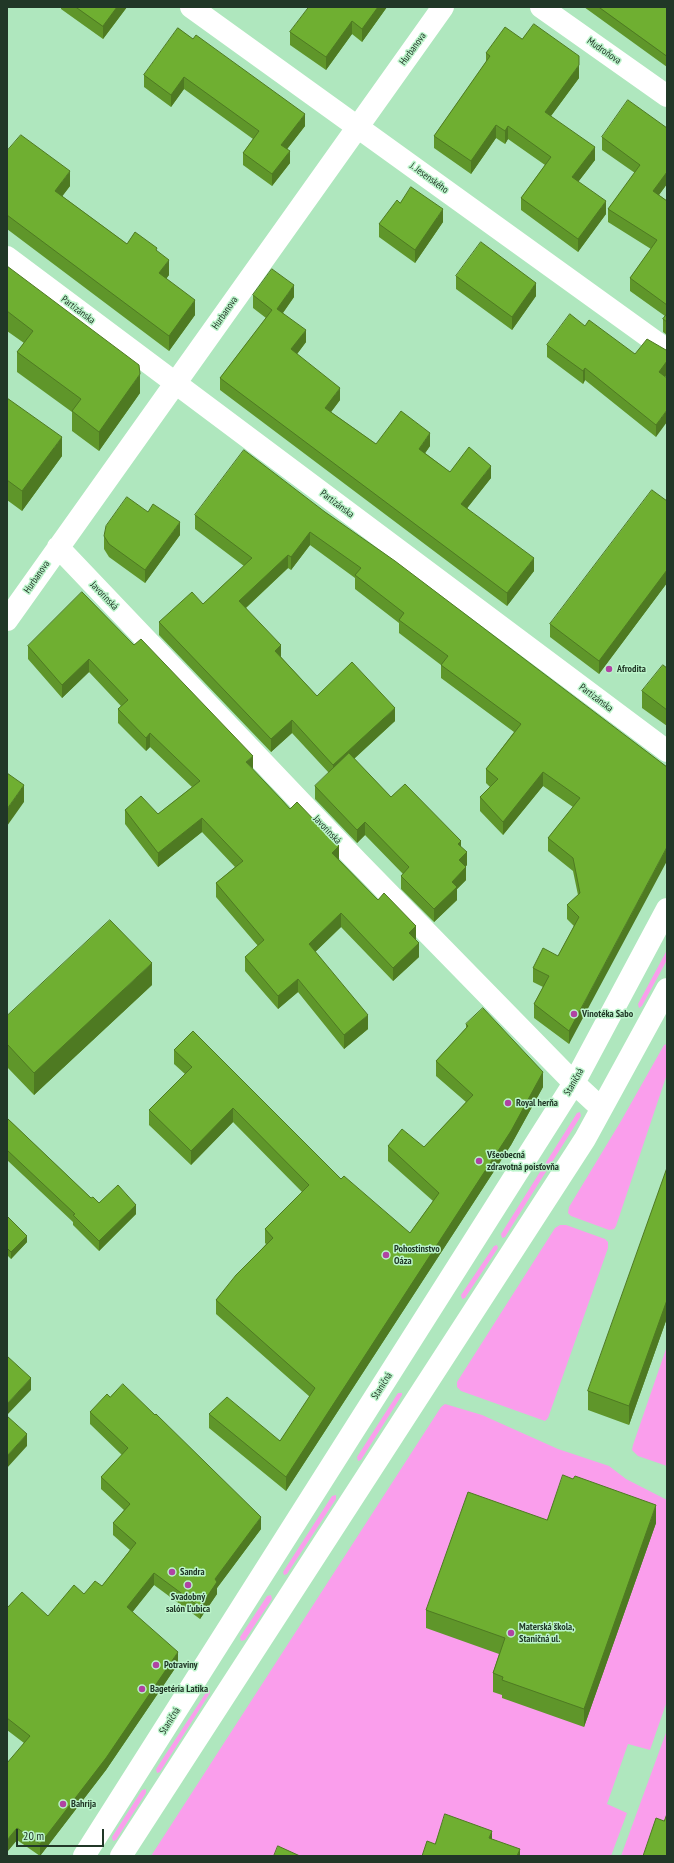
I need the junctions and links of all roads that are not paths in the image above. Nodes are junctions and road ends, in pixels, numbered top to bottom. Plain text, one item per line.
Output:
1 (191, 7) edge
2 (443, 7) edge
3 (541, 7) edge
4 (667, 96) edge
5 (357, 126) junction
6 (7, 257) edge
7 (667, 350) edge
8 (176, 384) junction
9 (58, 547) junction
10 (7, 620) edge
11 (667, 751) edge
12 (667, 909) edge
13 (667, 989) edge
14 (574, 1084) junction
15 (601, 1108) junction
16 (84, 1856) edge
17 (122, 1856) edge

1 - 5 street, J. Jesenského
2 - 5 street, Hurbanova
3 - 4 street, Mudroňova
5 - 7 street, J. Jesenského
5 - 8 street, Hurbanova
6 - 8 street, Partizánska
8 - 9 street, Hurbanova
8 - 11 street, Partizánska
9 - 10 street, Hurbanova
9 - 14 street, Javorinská
12 - 14 street, Staničná
13 - 15 street
14 - 15 street, Javorinská
14 - 16 street, Staničná
15 - 17 street

